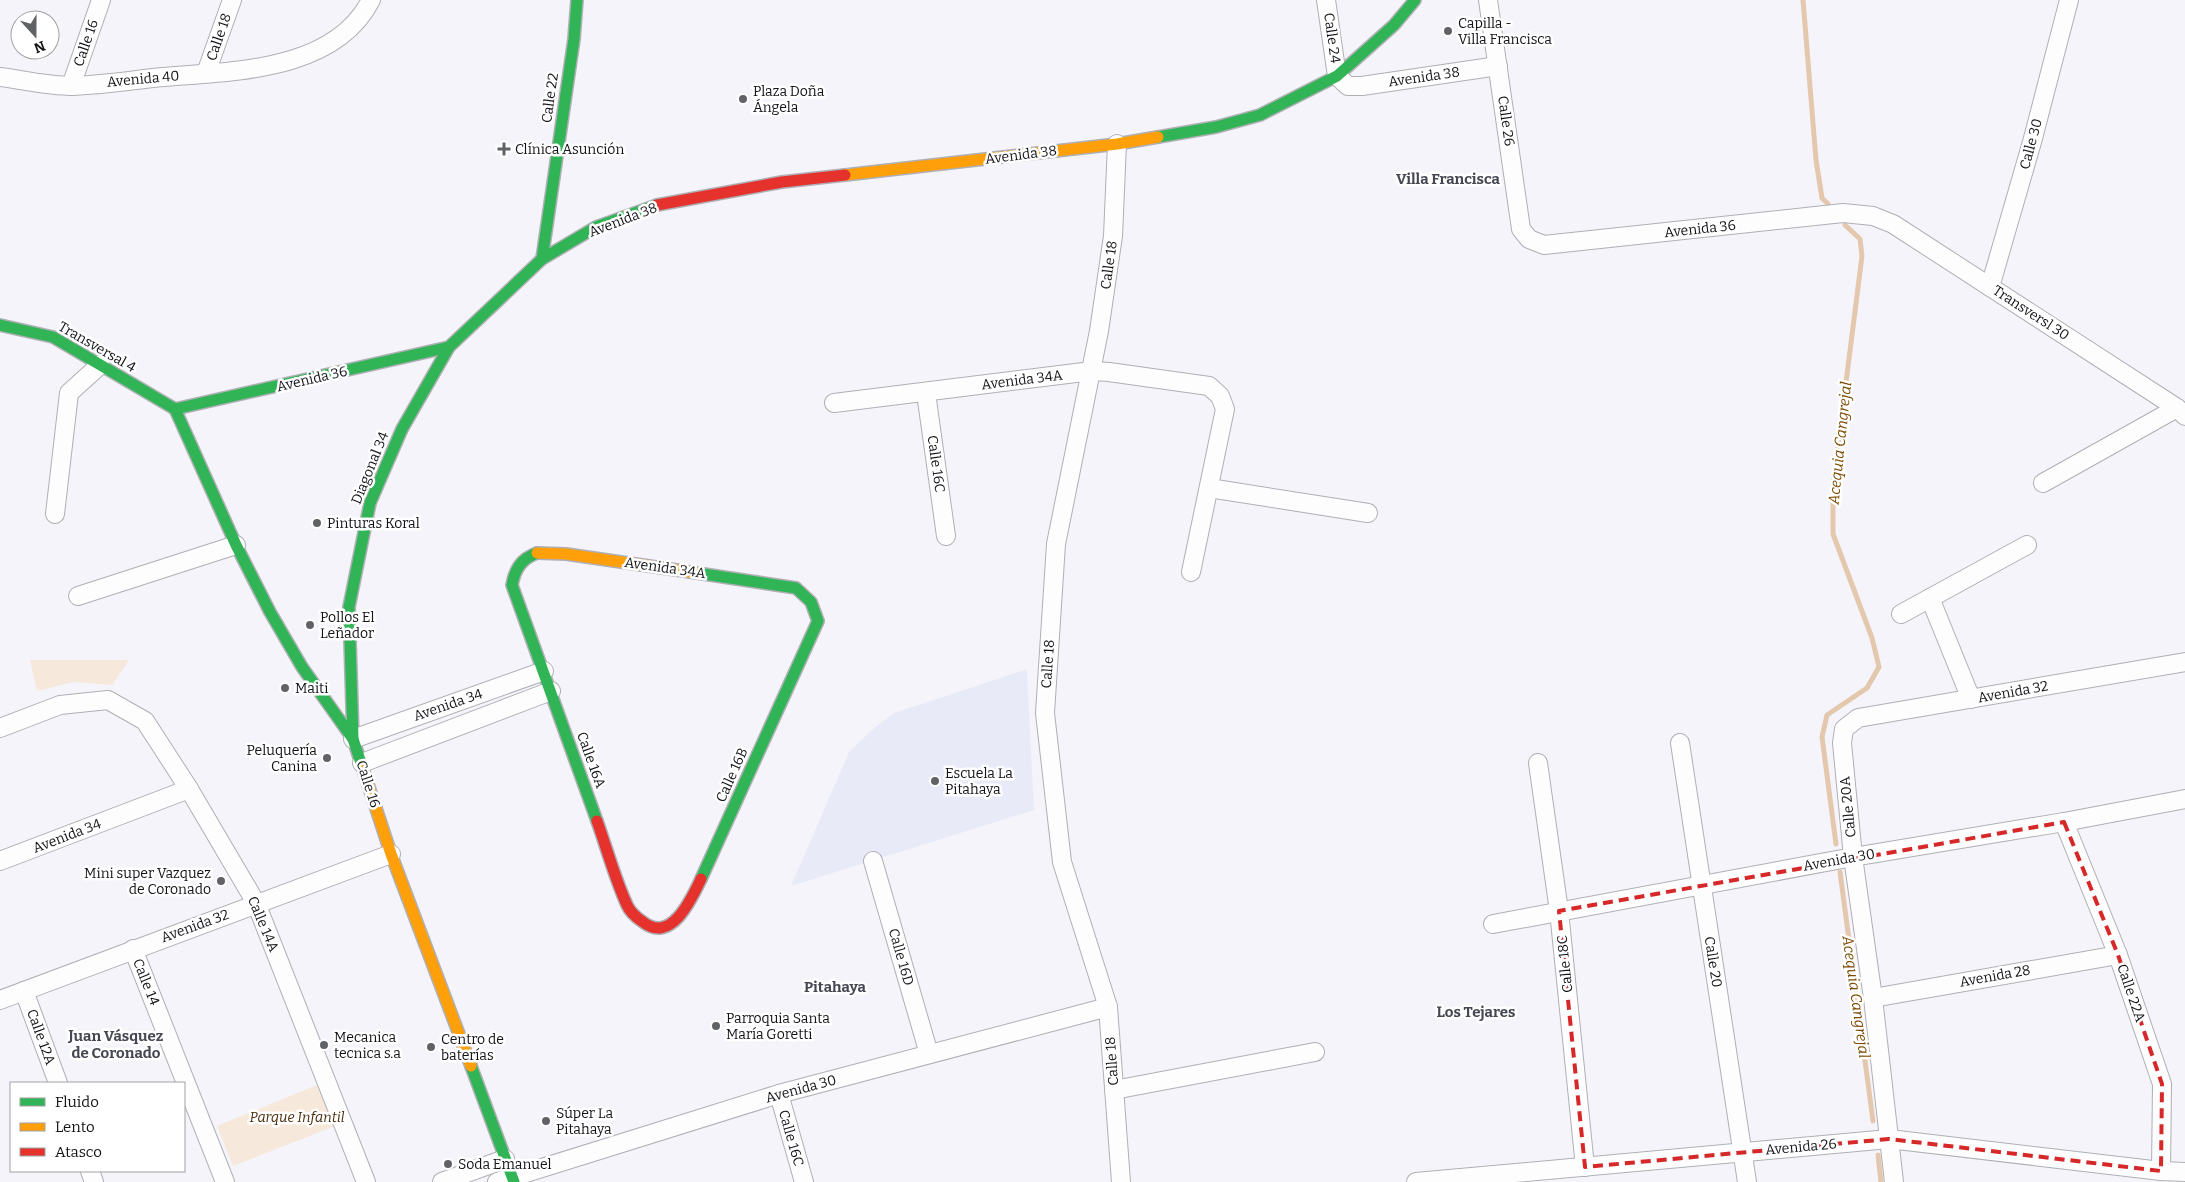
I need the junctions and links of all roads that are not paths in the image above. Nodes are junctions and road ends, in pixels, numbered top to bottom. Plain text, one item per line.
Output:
1 (100, 0) edge
2 (232, 0) edge
3 (371, 0) edge
4 (577, 0) edge
5 (1326, 0) edge
6 (1415, 0) edge
7 (1488, 0) edge
8 (2069, 0) edge
9 (1498, 66) junction
10 (206, 73) junction
11 (1337, 76) junction
12 (0, 77) edge
13 (71, 86) junction
14 (1117, 144) junction
15 (1873, 216) joint
16 (1529, 239) joint
17 (542, 259) junction
18 (1990, 287) junction
19 (0, 325) edge
20 (449, 347) junction
21 (100, 365) junction
22 (1092, 372) junction
23 (926, 393) junction
24 (834, 403) dead end
25 (175, 409) junction
26 (2181, 412) edge
27 (2043, 483) dead end
28 (1209, 488) junction
29 (1368, 513) dead end
30 (55, 514) dead end
31 (946, 536) dead end
32 (2027, 545) dead end
33 (236, 546) junction
34 (1191, 572) dead end
35 (512, 585) joint
36 (78, 596) dead end
37 (1930, 598) junction
38 (1901, 614) dead end
39 (818, 620) joint
40 (2185, 662) edge
41 (544, 671) junction
42 (551, 691) junction
43 (1971, 699) junction
44 (0, 728) edge
45 (1844, 729) joint
46 (353, 739) junction
47 (1680, 743) dead end
48 (362, 763) junction
49 (1538, 763) dead end
50 (189, 789) junction
51 (2185, 799) edge
52 (2064, 822) junction
53 (391, 854) junction
54 (1853, 857) junction
55 (0, 861) edge
56 (874, 861) dead end
57 (1701, 885) junction
58 (256, 903) junction
59 (1560, 911) junction
60 (1493, 924) dead end
61 (659, 929) joint
62 (133, 949) junction
63 (2118, 954) junction
64 (24, 991) junction
65 (1873, 998) junction
66 (0, 1000) edge
67 (1108, 1007) junction
68 (1314, 1052) dead end
69 (929, 1054) junction
70 (58, 1082) edge
71 (1114, 1090) junction
72 (778, 1094) junction
73 (1889, 1139) junction
74 (1742, 1153) junction
75 (505, 1159) junction
76 (1585, 1167) junction
77 (2161, 1171) junction
78 (2185, 1172) edge
79 (508, 1180) edge
80 (225, 1182) edge
81 (366, 1182) edge
82 (442, 1182) edge
83 (804, 1182) edge
84 (1121, 1182) edge
85 (1416, 1182) edge
86 (1747, 1182) edge
87 (1894, 1182) edge

1 - 13 street, Calle 16
2 - 10 street, Calle 18
3 - 10 street, Avenida 40
4 - 17 street, Calle 22
5 - 11 street, Calle 24
6 - 11 street
7 - 9 street, Calle 26
8 - 18 street, Calle 30
9 - 11 street, Avenida 38
9 - 16 street, Calle 26
10 - 13 street, Avenida 40
11 - 14 street, Avenida 38
12 - 13 street, Avenida 40
14 - 17 street, Avenida 38
14 - 22 street, Calle 18
15 - 16 street, Avenida 36
15 - 18 street, Transversl 30
17 - 20 street, Diagonal 34
18 - 26 street, Transversl 30
19 - 21 street, Transversal 4
20 - 25 street, Avenida 36
20 - 46 street, Diagonal 34
21 - 25 street, Transversal 4
21 - 30 street
22 - 23 street, Avenida 34A
22 - 28 street, Avenida 34A
22 - 67 street, Calle 18
23 - 24 street, Avenida 34A
23 - 31 street, Calle 16C
25 - 33 street, Calle 16
26 - 27 street
28 - 29 street
28 - 34 street, Avenida 34A
32 - 37 street
33 - 36 street
33 - 46 street, Calle 16
35 - 39 street, Avenida 34A
35 - 41 street, Calle 16A
37 - 38 street
37 - 43 street
39 - 61 street, Calle 16B
40 - 43 street, Avenida 32
41 - 42 street, Calle 16A
41 - 46 street, Avenida 34
42 - 48 street, Avenida 34
42 - 61 street, Calle 16A
43 - 45 street, Avenida 32
44 - 50 street, Calle 14A
45 - 54 street, Calle 20A
46 - 48 street, Calle 16
47 - 57 street, Calle 20
48 - 53 street, Calle 16
49 - 59 street, Calle 18C
50 - 55 street, Avenida 34
50 - 58 street, Calle 14A
51 - 52 street, Avenida 30
52 - 54 street, Avenida 30
52 - 63 street, Calle 22A
53 - 58 street, Avenida 32
53 - 75 street, Calle 16
54 - 57 street, Avenida 30
54 - 65 street, Calle 20A
56 - 69 street, Calle 16D
57 - 59 street, Avenida 30
57 - 74 street, Calle 20
58 - 62 street, Avenida 32
58 - 81 street, Calle 14A
59 - 60 street, Avenida 30
59 - 76 street, Calle 18C
62 - 64 street, Avenida 32
62 - 80 street, Calle 14
63 - 65 street, Avenida 28
63 - 77 street, Calle 22A
64 - 66 street, Avenida 32
64 - 70 street, Calle 12A
65 - 73 street, Calle 20A
67 - 69 street, Avenida 30
67 - 71 street, Calle 18
68 - 71 street
69 - 72 street, Avenida 30
71 - 84 street, Calle 18
72 - 79 street, Avenida 30
72 - 83 street, Calle 16C
73 - 74 street, Avenida 26
73 - 77 street, Avenida 26
73 - 87 street, Calle 20A
74 - 76 street, Avenida 26
74 - 86 street, Calle 20
75 - 79 street, Calle 16
75 - 82 street
76 - 85 street, Avenida 26
77 - 78 street, Avenida 26

